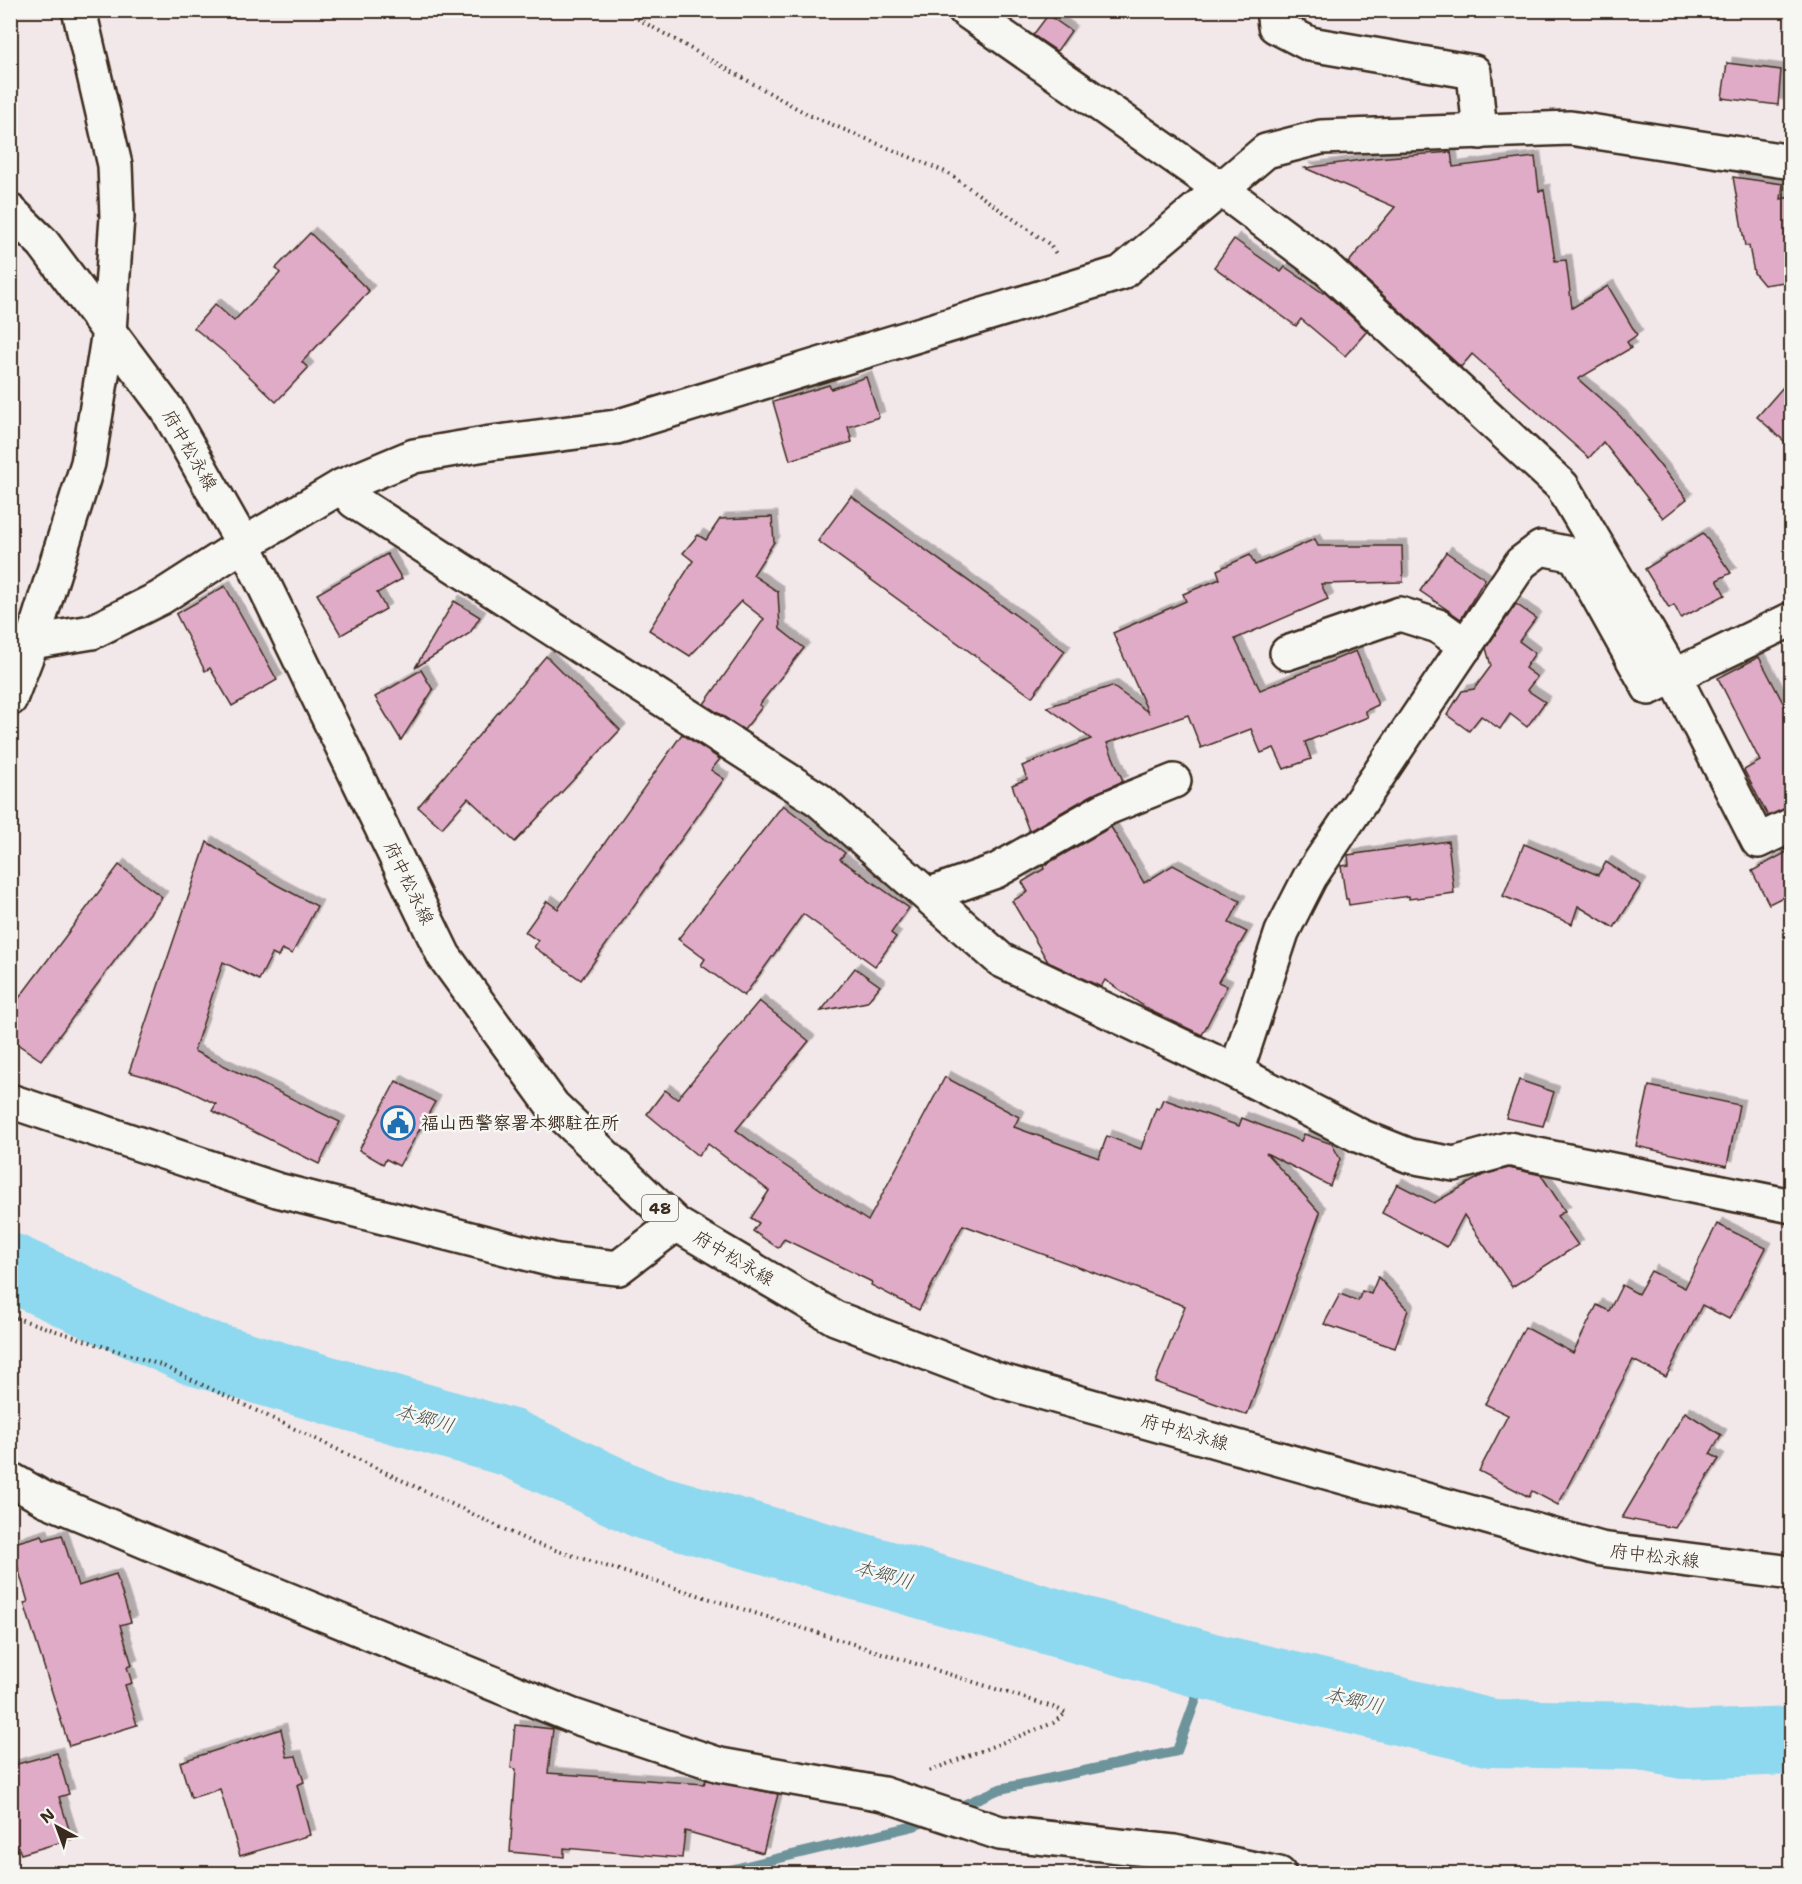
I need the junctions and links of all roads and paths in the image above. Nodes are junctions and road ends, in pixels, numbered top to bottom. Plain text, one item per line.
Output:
1 (79, 10) edge
2 (622, 10) edge
3 (965, 10) edge
4 (1274, 10) edge
5 (1480, 132) junction
6 (1791, 162) edge
7 (1221, 189) junction
8 (10, 211) edge
9 (1078, 286) junction
10 (109, 331) junction
11 (342, 486) junction
12 (244, 544) junction
13 (1791, 619) edge
14 (32, 642) junction
15 (1466, 646) junction
16 (1287, 653) dead end
17 (1674, 676) junction
18 (10, 699) edge
19 (1174, 781) dead end
20 (1791, 825) edge
21 (928, 895) junction
22 (1236, 1072) junction
23 (10, 1101) edge
24 (1791, 1206) edge
25 (676, 1224) junction
26 (10, 1316) edge
27 (10, 1479) edge
28 (1791, 1573) edge
29 (883, 1794) junction
30 (1279, 1874) edge

1 - 10 street
2 - 9 path
3 - 7 street
4 - 5 street
5 - 6 street
5 - 7 street
7 - 9 street
7 - 17 street
8 - 10 street, 府中松永線 / 48
9 - 11 street
10 - 12 street, 府中松永線 / 48
10 - 14 street
11 - 12 street
11 - 21 street
12 - 14 street
12 - 25 street, 府中松永線 / 48
13 - 17 street
14 - 18 street
15 - 16 street
15 - 17 street
15 - 22 street
17 - 20 street
19 - 21 street
21 - 22 street
22 - 24 street
23 - 25 street
25 - 28 street, 府中松永線 / 48
26 - 29 path
27 - 29 street
29 - 30 street

